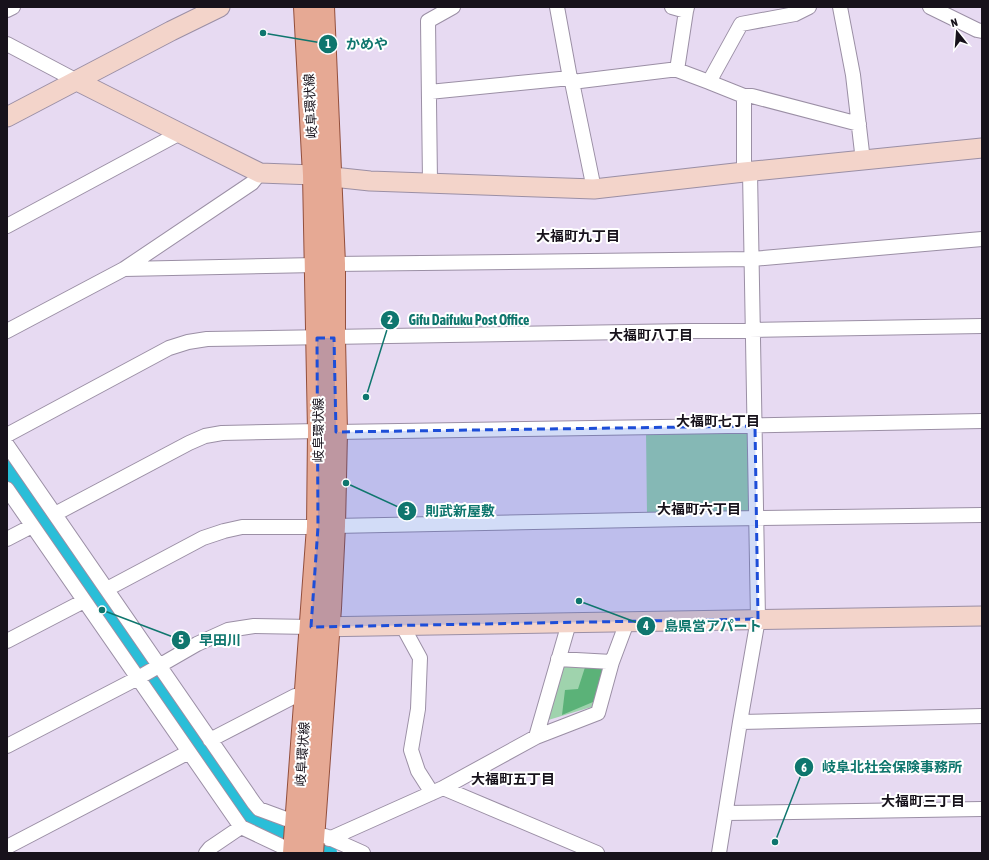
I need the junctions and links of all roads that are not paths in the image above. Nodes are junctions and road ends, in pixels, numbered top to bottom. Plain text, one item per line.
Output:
1 (13, 7) edge
2 (305, 7) edge
3 (323, 7) edge
4 (453, 7) edge
5 (557, 7) edge
6 (809, 7) edge
7 (840, 7) edge
8 (930, 7) edge
9 (682, 8) edge
10 (213, 9) edge
11 (7, 10) edge
12 (982, 31) edge
13 (7, 44) edge
14 (677, 70) junction
15 (571, 80) junction
16 (77, 81) junction
17 (709, 82) junction
18 (429, 92) junction
19 (744, 96) junction
20 (7, 117) edge
21 (859, 124) junction
22 (180, 133) junction
23 (982, 148) edge
24 (863, 161) junction
25 (747, 172) junction
26 (260, 173) junction
27 (322, 176) junction
28 (430, 182) junction
29 (594, 189) junction
30 (7, 226) edge
31 (982, 239) edge
32 (752, 258) junction
33 (325, 265) junction
34 (124, 269) junction
35 (982, 326) edge
36 (7, 331) edge
37 (753, 331) junction
38 (326, 338) junction
39 (982, 421) edge
40 (755, 426) junction
41 (328, 431) junction
42 (7, 435) edge
43 (7, 445) edge
44 (7, 488) edge
45 (55, 514) junction
46 (982, 515) edge
47 (756, 518) junction
48 (32, 526) junction
49 (326, 526) junction
50 (7, 539) edge
51 (107, 589) junction
52 (84, 600) junction
53 (982, 616) edge
54 (758, 619) junction
55 (627, 622) junction
56 (569, 623) junction
57 (402, 626) junction
58 (320, 627) junction
59 (7, 641) edge
60 (558, 659) junction
61 (612, 662) junction
62 (157, 666) junction
63 (140, 677) junction
64 (306, 696) junction
65 (982, 716) edge
66 (740, 722) junction
67 (536, 737) junction
68 (210, 740) junction
69 (7, 746) edge
70 (189, 752) junction
71 (437, 791) junction
72 (982, 809) edge
73 (726, 814) junction
74 (241, 827) junction
75 (304, 842) edge
76 (7, 847) edge
77 (206, 853) edge
78 (363, 853) edge
79 (598, 853) edge
80 (719, 853) edge

1 - 11 street
2 - 27 main road, 岐阜環状線
3 - 27 main road, 岐阜環状線
4 - 18 street
5 - 15 street
6 - 17 street
7 - 21 street
8 - 12 street
9 - 14 street
10 - 16 street
13 - 16 street
14 - 15 street
14 - 17 street
15 - 18 street
15 - 29 street
16 - 20 street
16 - 22 street
17 - 19 street
18 - 28 street
19 - 21 street
19 - 25 street
21 - 24 street
22 - 26 street
22 - 30 street
23 - 24 street
24 - 25 street
25 - 29 street
25 - 32 street
26 - 27 street
26 - 34 street
27 - 28 street
27 - 33 main road, 岐阜環状線
28 - 29 street
31 - 32 street
32 - 33 street
32 - 37 street
33 - 34 street
33 - 38 main road, 岐阜環状線
34 - 36 street
35 - 37 street
37 - 38 street
37 - 40 street
38 - 41 main road, 岐阜環状線
38 - 42 street
39 - 40 street
40 - 41 street
40 - 47 street
41 - 45 street
41 - 49 main road, 岐阜環状線
43 - 45 street
44 - 48 street
45 - 51 street
46 - 47 street
47 - 49 street
47 - 54 street
48 - 50 street
48 - 52 street
49 - 51 street
49 - 58 main road, 岐阜環状線
51 - 62 street
52 - 59 street
52 - 63 street
53 - 54 street
54 - 55 street
54 - 66 street
55 - 56 street
55 - 61 street
56 - 57 street
56 - 60 street
57 - 58 street
57 - 71 street
58 - 62 street
58 - 64 main road, 岐阜環状線
58 - 75 main road, 岐阜環状線
60 - 61 street
60 - 67 street
61 - 67 street
62 - 63 street
62 - 68 street
63 - 69 street
63 - 70 street
64 - 68 street
64 - 75 main road, 岐阜環状線
65 - 66 street
66 - 73 street
67 - 71 street
68 - 75 street
70 - 74 street
70 - 76 street
71 - 75 street
71 - 79 street
72 - 73 street
73 - 80 street
74 - 75 street
74 - 77 street
75 - 78 street

